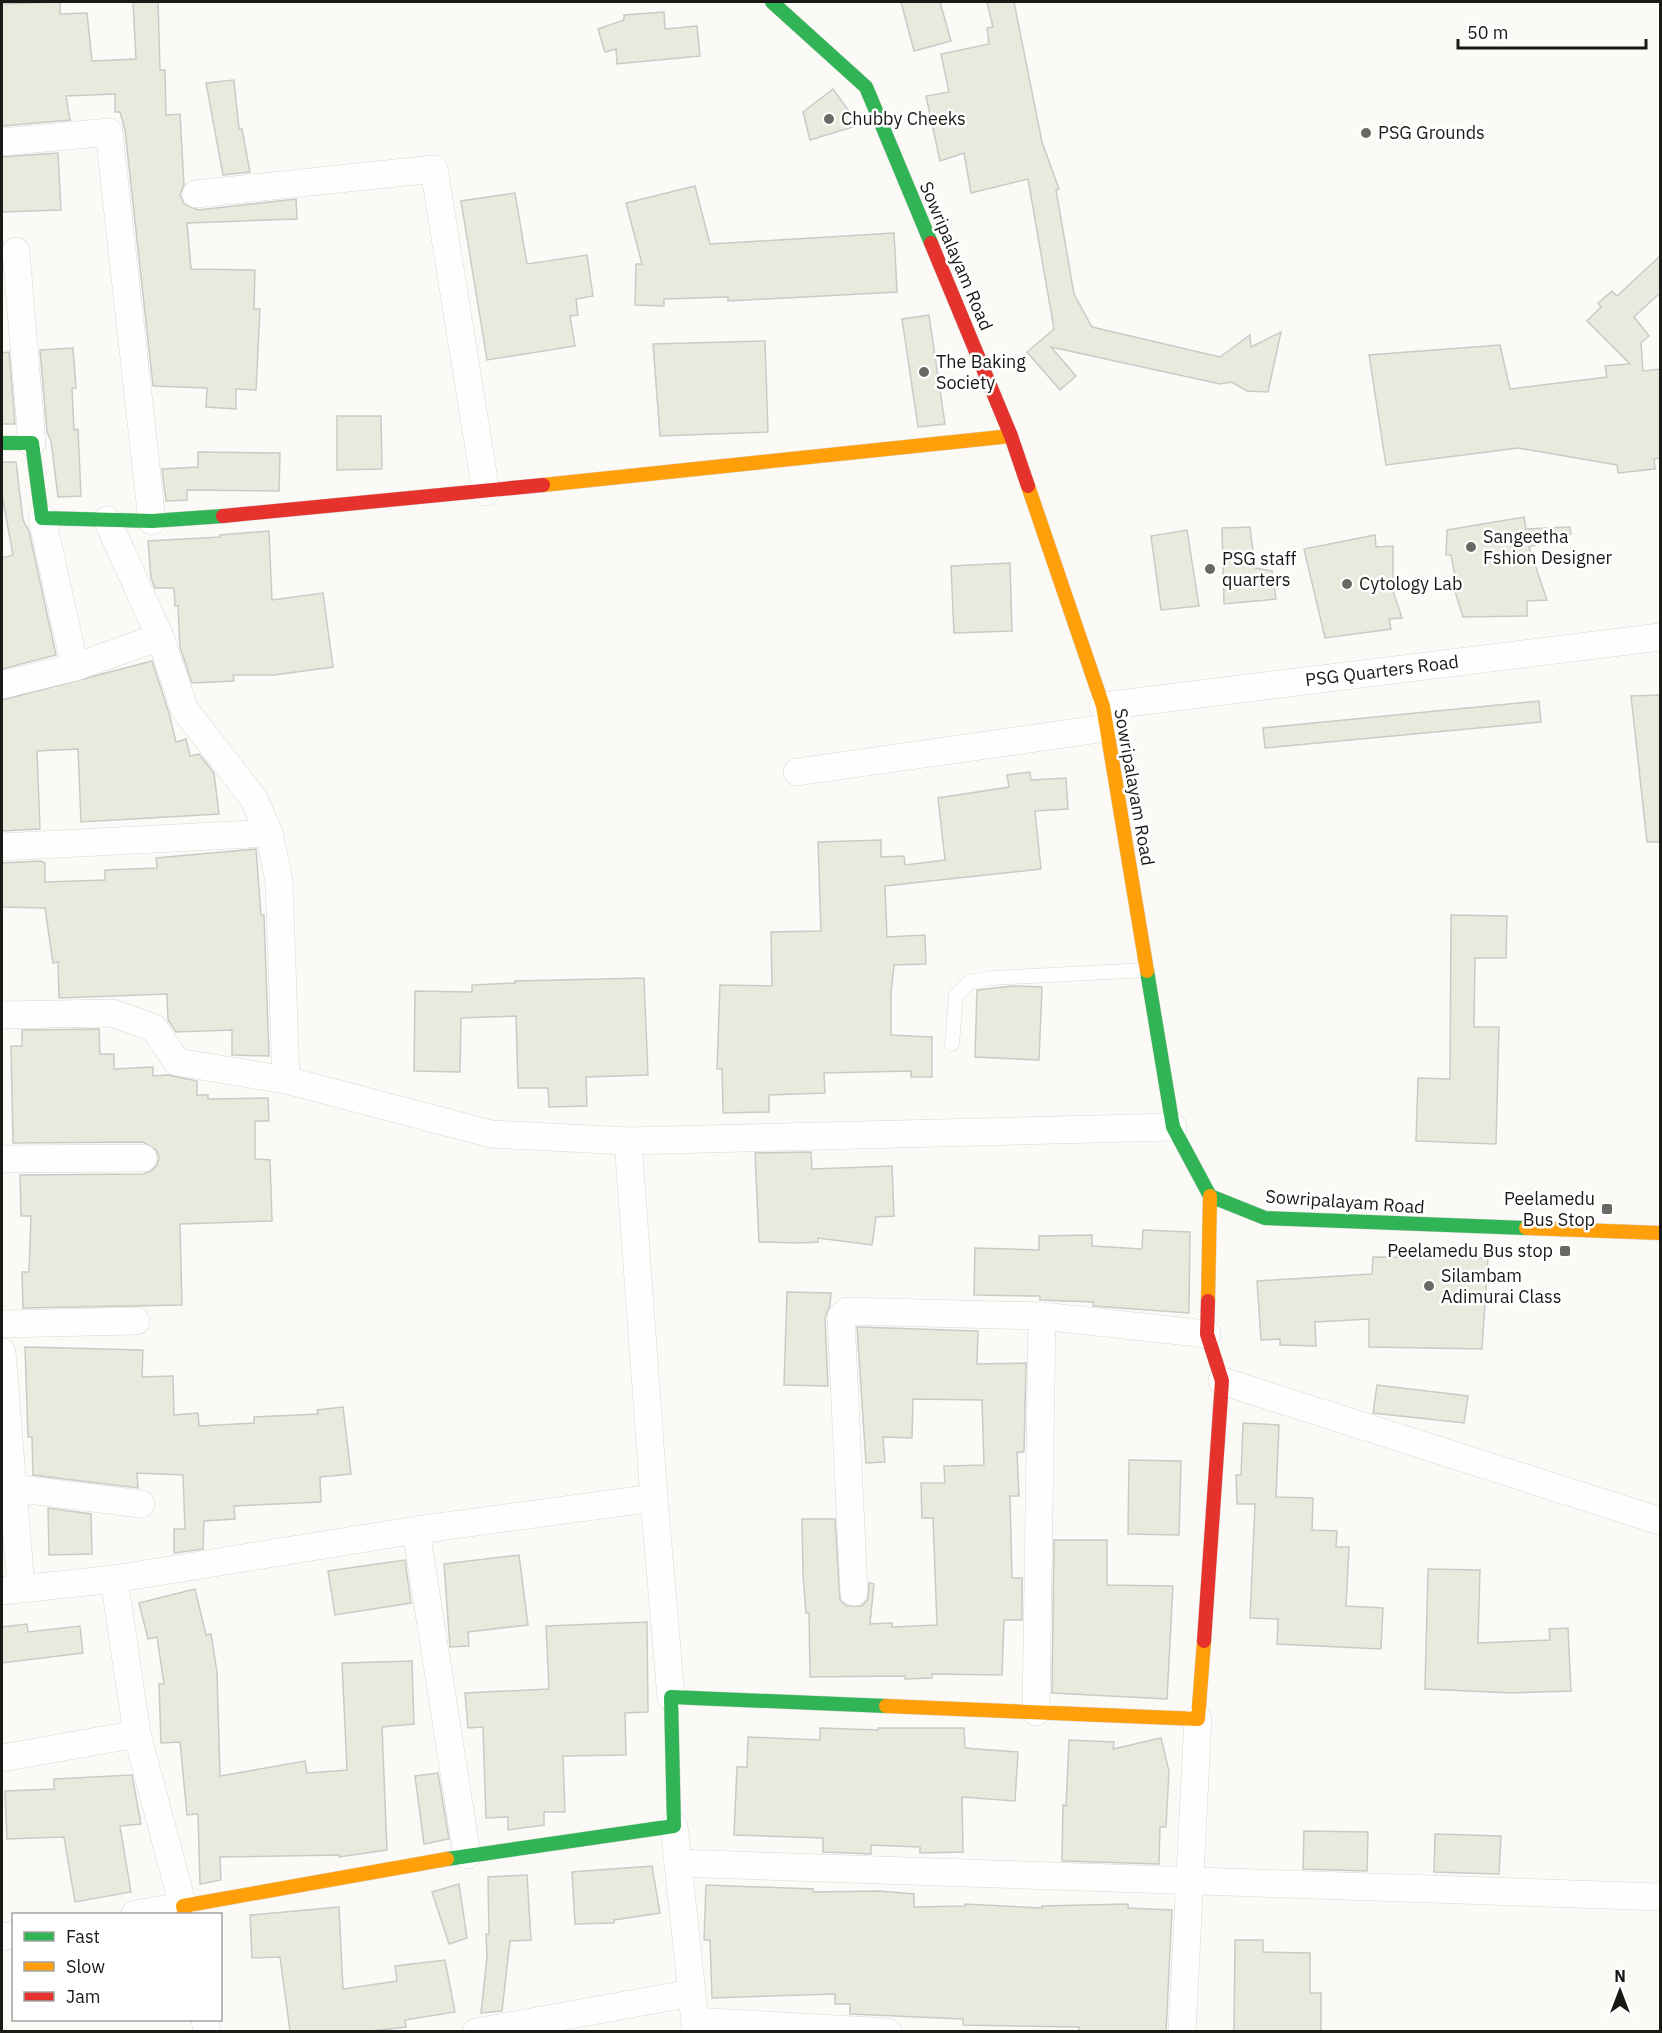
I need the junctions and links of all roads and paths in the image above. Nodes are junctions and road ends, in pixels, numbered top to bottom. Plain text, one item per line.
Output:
1 (772, 2) edge
2 (2, 142) edge
3 (195, 194) dead end
4 (16, 251) dead end
5 (1011, 436) junction
6 (2, 443) edge
7 (32, 443) junction
8 (486, 492) junction
9 (42, 518) junction
10 (107, 520) junction
11 (152, 521) junction
12 (160, 637) junction
13 (1660, 637) edge
14 (75, 667) junction
15 (2, 685) edge
16 (1105, 717) junction
17 (797, 772) dead end
18 (269, 833) junction
19 (2, 847) edge
20 (1147, 970) junction
21 (2, 1015) edge
22 (952, 1044) dead end
23 (286, 1080) junction
24 (1173, 1127) junction
25 (628, 1141) junction
26 (143, 1158) dead end
27 (2, 1159) edge
28 (1210, 1197) junction
29 (1660, 1233) edge
30 (1042, 1316) junction
31 (136, 1321) dead end
32 (2, 1324) edge
33 (1207, 1334) junction
34 (2, 1352) edge
35 (1222, 1381) junction
36 (13, 1488) junction
37 (654, 1498) junction
38 (141, 1504) dead end
39 (1660, 1521) edge
40 (416, 1530) junction
41 (114, 1579) junction
42 (11, 1589) edge
43 (854, 1592) dead end
44 (671, 1697) junction
45 (1036, 1712) junction
46 (1198, 1719) junction
47 (137, 1734) junction
48 (2, 1758) edge
49 (674, 1826) junction
50 (467, 1855) junction
51 (678, 1863) junction
52 (1190, 1880) junction
53 (1660, 1897) edge
54 (184, 1910) edge
55 (147, 1913) edge
56 (692, 1993) junction
57 (695, 2026) edge
58 (476, 2031) edge
59 (888, 2031) edge
60 (1182, 2031) edge

1 - 5 street, Sowripalayam Road
2 - 11 street
3 - 8 street
4 - 7 street
5 - 8 street
5 - 16 street, Sowripalayam Road
6 - 7 street
7 - 9 street
8 - 11 street
9 - 10 street
9 - 14 street
10 - 11 street
10 - 12 street
12 - 14 street
12 - 18 street
13 - 16 street, PSG Quarters Road
14 - 15 street
16 - 17 street, PSG Quarters Road
16 - 20 street, Sowripalayam Road
18 - 19 street
18 - 23 street
20 - 22 lane
20 - 24 street, Sowripalayam Road
21 - 23 street
23 - 25 street
24 - 25 street
24 - 28 street, Sowripalayam Road
25 - 37 street
26 - 27 street
28 - 29 street, Sowripalayam Road
28 - 33 street
30 - 33 street
30 - 43 street
30 - 45 street
31 - 32 street
33 - 35 street
34 - 36 street
35 - 39 street
35 - 46 street
36 - 38 street
36 - 42 street
37 - 40 street
37 - 44 street
40 - 41 street
40 - 50 street
41 - 42 street
41 - 47 street
44 - 45 street
44 - 49 street
45 - 46 street
46 - 52 street
47 - 48 street
47 - 54 street
49 - 50 street
49 - 51 street
50 - 54 street
51 - 52 street
51 - 56 street
52 - 53 street
52 - 60 street
54 - 55 street
56 - 57 street
56 - 58 street
57 - 59 street

